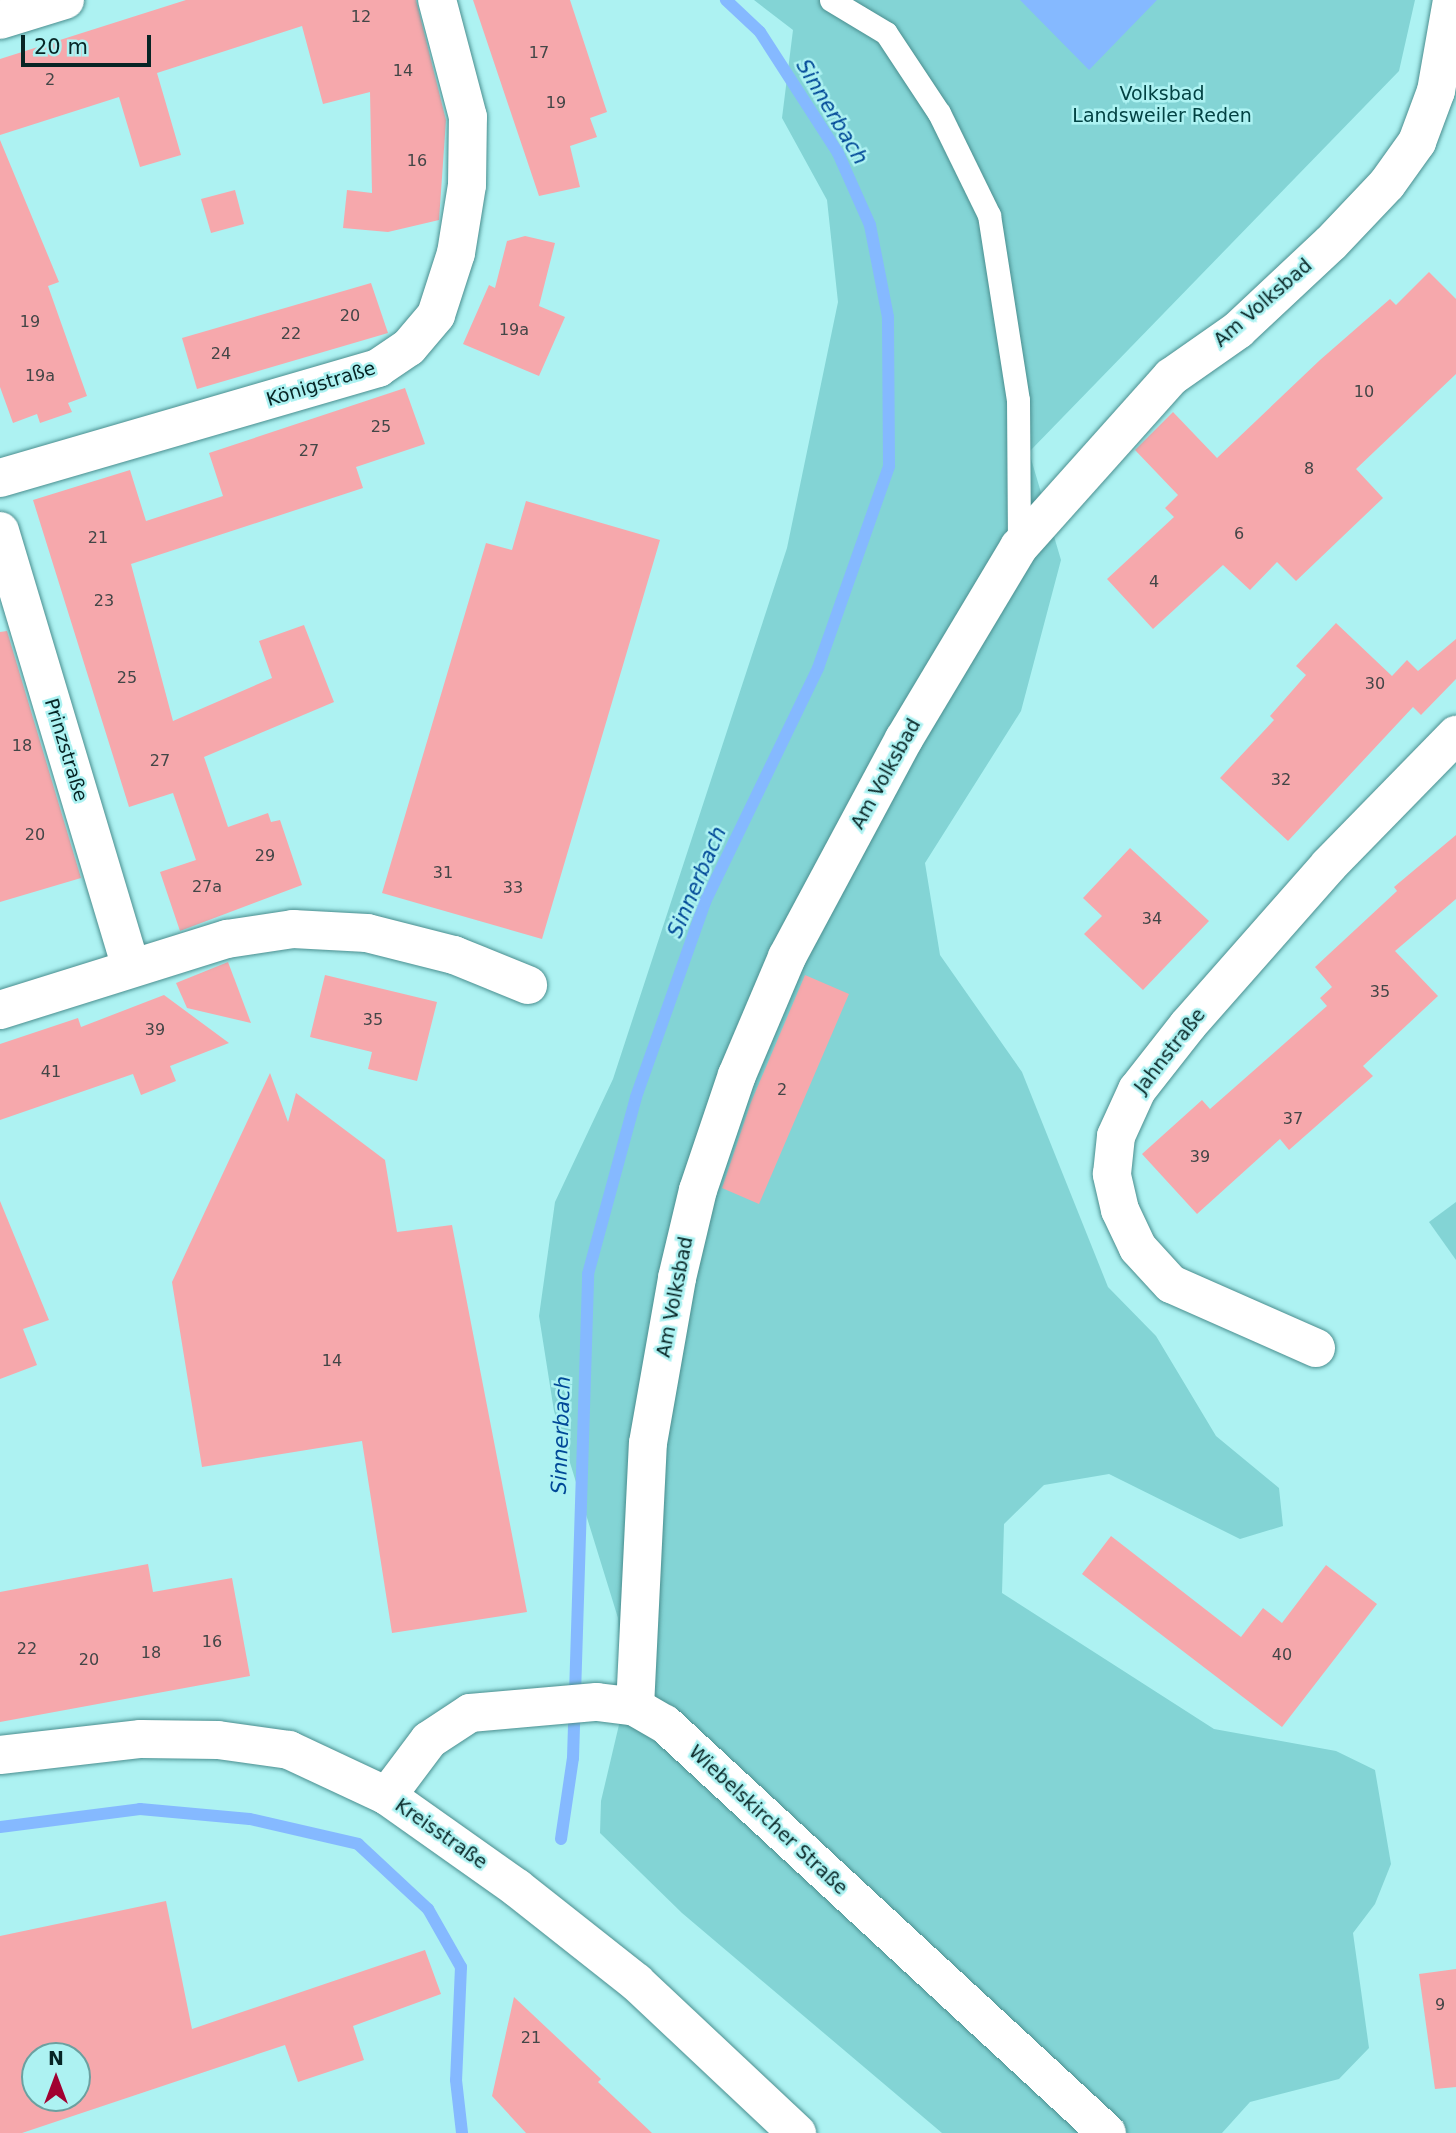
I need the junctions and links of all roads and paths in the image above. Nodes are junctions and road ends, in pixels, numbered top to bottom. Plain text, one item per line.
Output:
1 (65, 0) edge
2 (437, 0) edge
3 (831, 0) edge
4 (1452, 0) edge
5 (0, 20) edge
6 (0, 478) edge
7 (0, 531) edge
8 (1019, 547) junction
9 (9, 593) edge
10 (1456, 736) edge
11 (131, 968) junction
12 (528, 985) dead end
13 (0, 1010) edge
14 (1315, 1348) dead end
15 (635, 1707) junction
16 (0, 1755) edge
17 (387, 1796) junction
18 (797, 2133) edge
19 (1107, 2133) edge

1 - 5 street
2 - 6 street, Königstraße
3 - 8 lane
4 - 8 street, Am Volksbad
7 - 9 street, Prinzstraße
8 - 15 street, Am Volksbad
9 - 11 street, Prinzstraße
10 - 14 street, Jahnstraße
11 - 12 street
11 - 13 street
15 - 17 street, Wiebelskircher Straße
15 - 19 street, Wiebelskircher Straße
16 - 17 street, Kreisstraße
17 - 18 street, Kreisstraße

